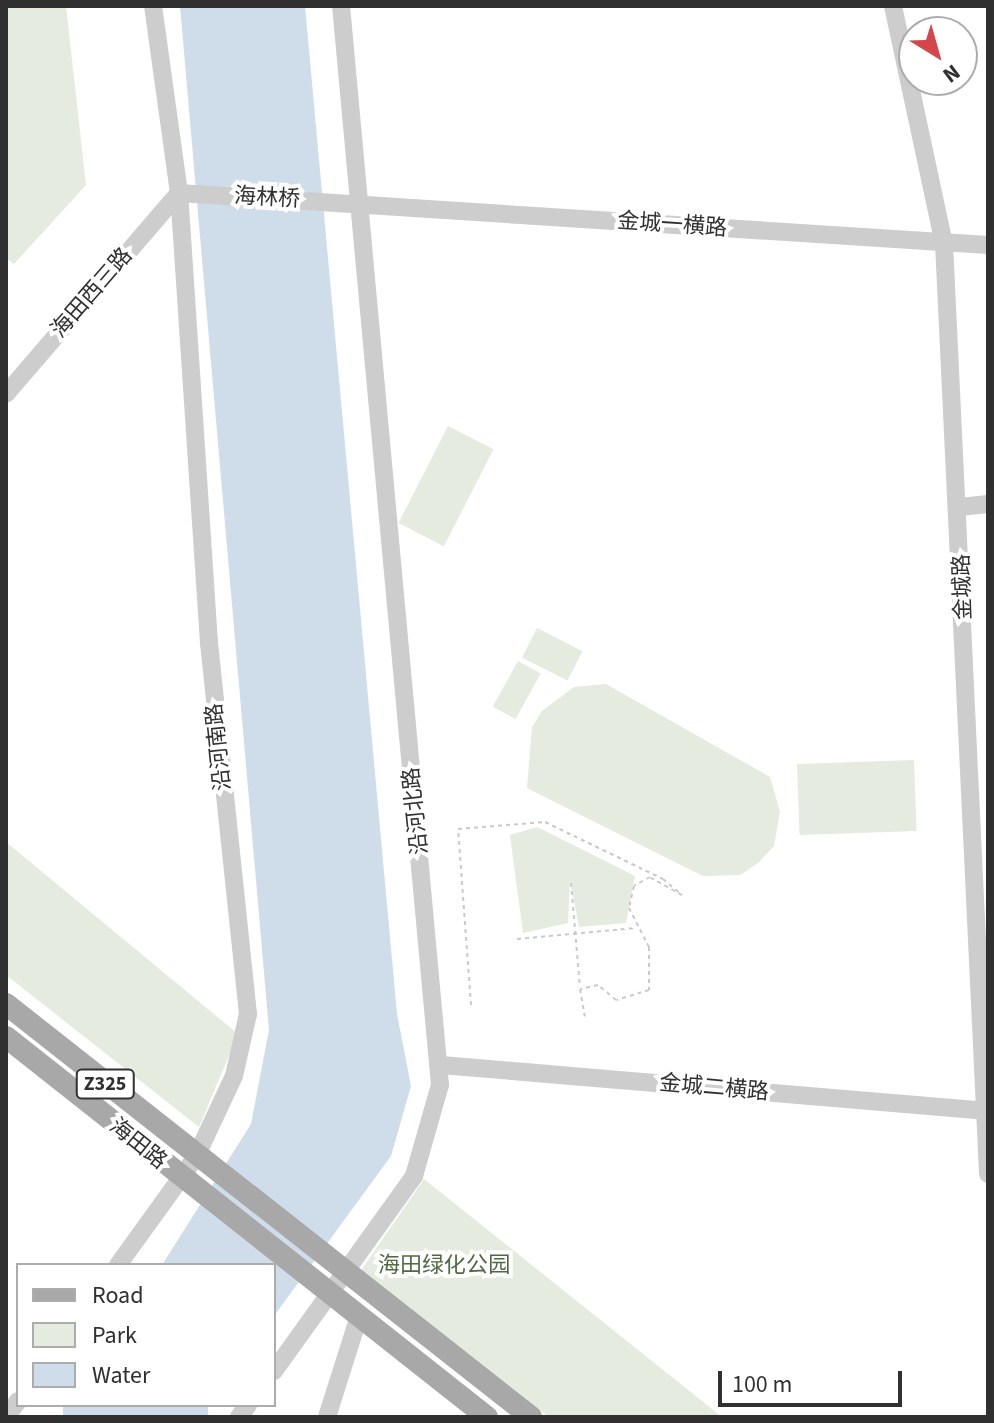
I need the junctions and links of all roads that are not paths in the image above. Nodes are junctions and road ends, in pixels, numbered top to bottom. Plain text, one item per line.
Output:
1 (153, 6) edge
2 (341, 6) edge
3 (894, 7) edge
4 (179, 193) junction
5 (356, 203) junction
6 (944, 243) junction
7 (988, 245) edge
8 (6, 394) edge
9 (988, 504) edge
10 (960, 507) junction
11 (6, 1004) edge
12 (6, 1037) edge
13 (441, 1065) junction
14 (986, 1111) edge
15 (200, 1161) junction
16 (988, 1174) edge
17 (188, 1184) junction
18 (120, 1263) edge
19 (346, 1276) junction
20 (331, 1295) junction
21 (359, 1316) junction
22 (276, 1368) edge
23 (327, 1417) edge
24 (487, 1417) edge
25 (531, 1417) edge

1 - 4 street, 沿河南路
2 - 5 street, 沿河北路
3 - 6 street, 金城路
4 - 5 street, 海林桥
4 - 8 street, 海田西三路
4 - 15 street, 沿河南路
5 - 6 street, 金城一横路
5 - 13 street, 沿河北路
6 - 7 street, 金城一横路
6 - 10 street, 金城路
9 - 10 street
10 - 14 street, 金城路
11 - 15 main road, 海田路 / Z325
12 - 17 main road, 海田路 / Z325
13 - 14 street, 金城二横路
13 - 19 street, 沿河北路
14 - 16 street, 金城路
15 - 17 street, 沿河南路
15 - 19 main road, Z325
17 - 18 street, 沿河南路
17 - 20 main road, Z325
19 - 20 street, 沿河北路
19 - 25 main road, Z325
20 - 21 main road, Z325
20 - 22 street, 沿河北路
21 - 23 street
21 - 24 main road, Z325

